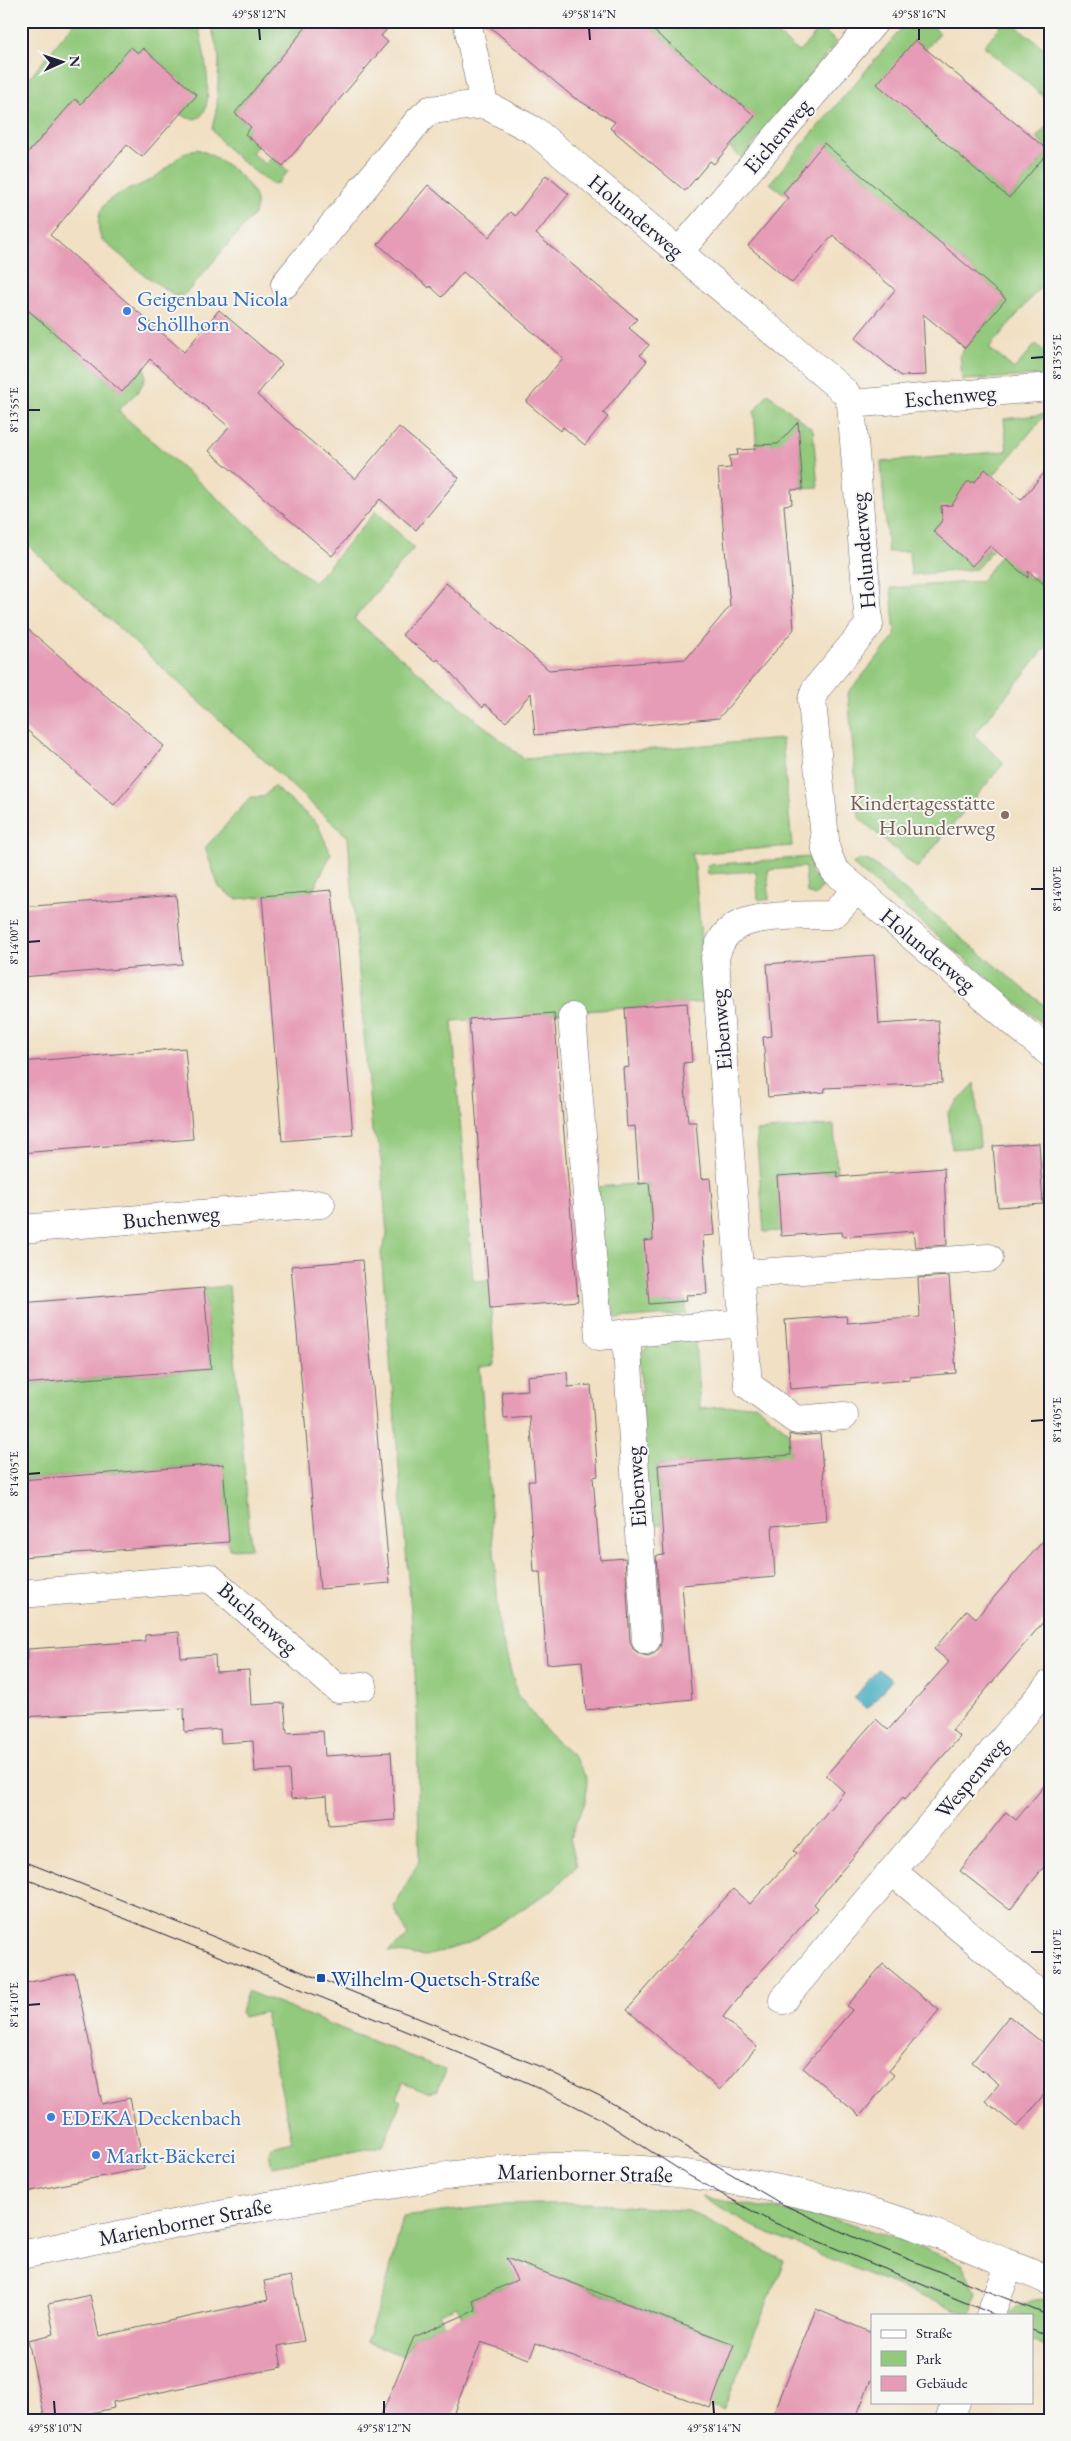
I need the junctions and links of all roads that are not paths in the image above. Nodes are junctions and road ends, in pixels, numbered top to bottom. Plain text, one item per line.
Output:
1 (467, 21) edge
2 (875, 21) edge
3 (484, 104) junction
4 (680, 252) junction
5 (285, 284) dead end
6 (1050, 387) edge
7 (851, 404) junction
8 (857, 889) junction
9 (572, 1017) dead end
10 (1050, 1053) edge
11 (320, 1204) dead end
12 (21, 1229) edge
13 (989, 1258) dead end
14 (739, 1274) junction
15 (743, 1323) junction
16 (626, 1333) junction
17 (844, 1416) dead end
18 (21, 1594) edge
19 (646, 1640) dead end
20 (1050, 1684) edge
21 (363, 1686) dead end
22 (892, 1872) junction
23 (783, 2000) dead end
24 (1050, 2003) edge
25 (21, 2255) edge
26 (1010, 2264) junction
27 (1050, 2281) edge
28 (990, 2314) edge
29 (955, 2404) edge
30 (949, 2420) edge

1 - 3 street
2 - 4 street, Eichenweg
3 - 4 street, Holunderweg
3 - 5 street
4 - 7 street, Holunderweg
6 - 7 street, Eschenweg
7 - 8 street, Holunderweg
8 - 10 street, Holunderweg
8 - 14 street, Eibenweg
9 - 16 street
11 - 12 street, Buchenweg
13 - 14 street
14 - 15 street, Eibenweg
15 - 16 street
15 - 17 street, Eibenweg
16 - 19 street, Eibenweg
18 - 21 street, Buchenweg
20 - 22 street, Wespenweg
22 - 23 street, Wespenweg
22 - 24 street
25 - 26 street, Marienborner Straße
26 - 27 street, Marienborner Straße
26 - 28 street
29 - 30 street

